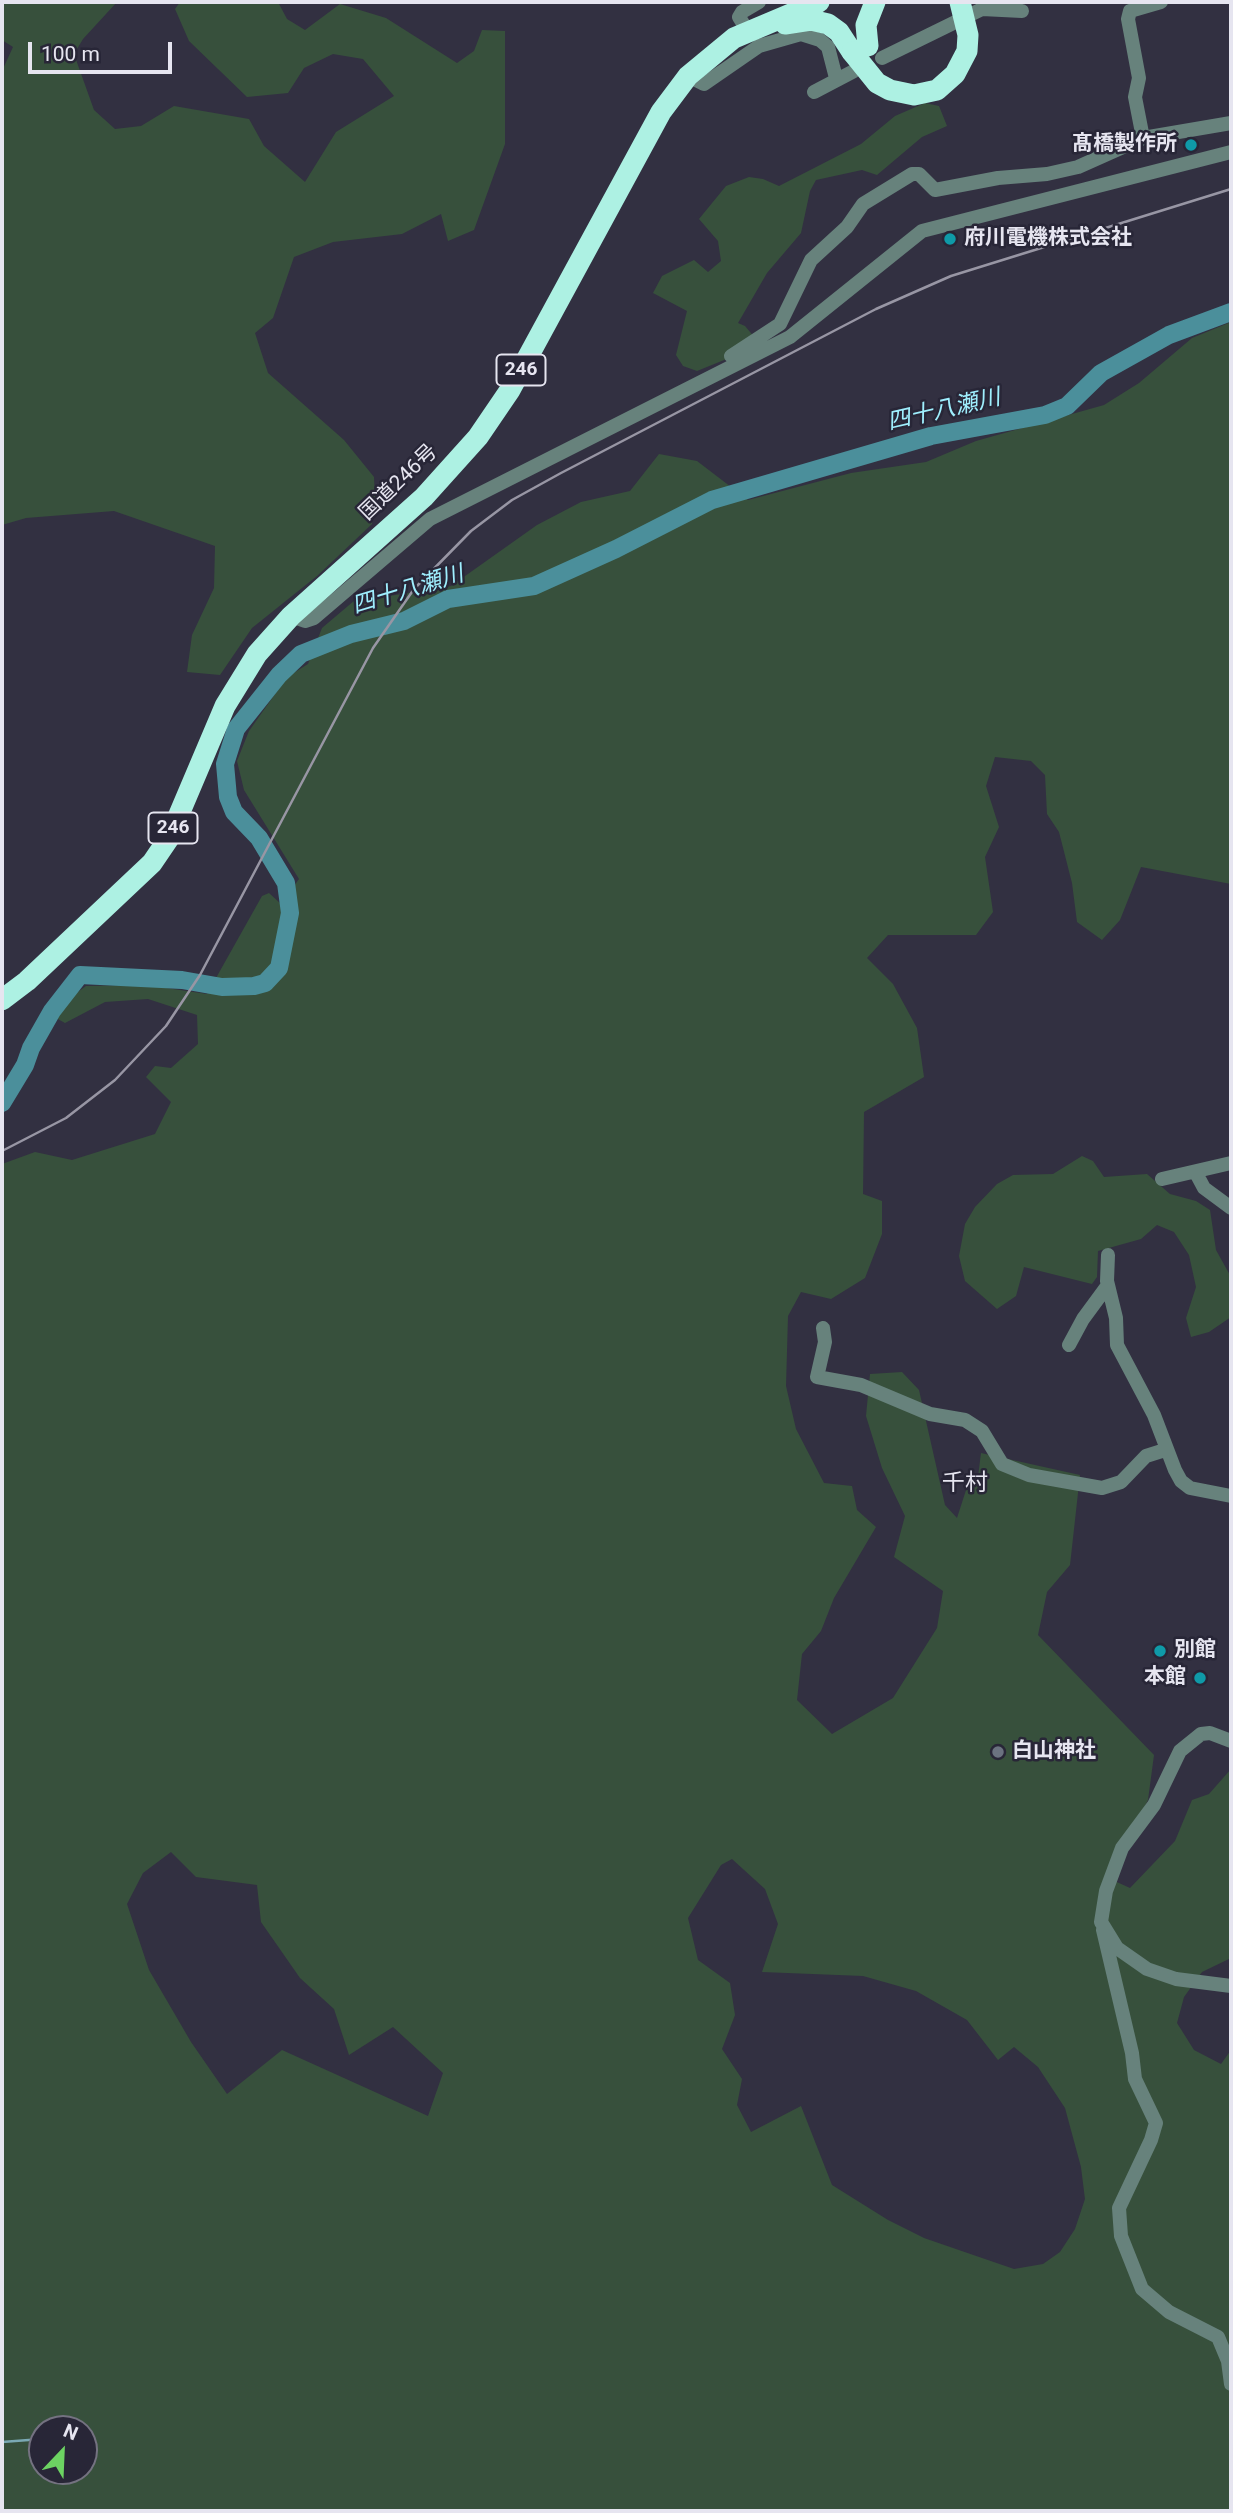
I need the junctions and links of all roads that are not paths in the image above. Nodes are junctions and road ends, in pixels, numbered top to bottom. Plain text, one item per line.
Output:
1 (759, 2) edge
2 (789, 2) edge
3 (819, 2) edge
4 (875, 2) edge
5 (948, 2) edge
6 (960, 2) edge
7 (1161, 2) edge
8 (980, 5) edge
9 (1022, 11) dead end
10 (739, 32) junction
11 (712, 54) junction
12 (864, 57) junction
13 (688, 76) junction
14 (836, 79) junction
15 (814, 92) dead end
16 (1231, 123) edge
17 (1143, 138) junction
18 (1231, 152) edge
19 (701, 382) junction
20 (291, 616) junction
21 (2, 1000) edge
22 (1231, 1163) edge
23 (1196, 1173) junction
24 (1162, 1179) dead end
25 (1231, 1208) edge
26 (1108, 1255) dead end
27 (1108, 1285) junction
28 (823, 1328) dead end
29 (1069, 1345) dead end
30 (1165, 1450) junction
31 (1231, 1496) edge
32 (1231, 1741) edge
33 (1103, 1930) junction
34 (1231, 1986) edge
35 (1231, 2384) edge

1 - 10 street
2 - 10 highway
3 - 10 highway, 国道246号 / 246
4 - 12 highway
5 - 12 highway
6 - 12 highway, bridge
7 - 17 street
8 - 9 street
8 - 12 street
10 - 11 highway, 国道246号 / 246
11 - 12 highway
11 - 13 highway, 国道246号 / 246
12 - 14 street
13 - 14 street
13 - 20 highway, 国道246号 / 246
14 - 15 street
16 - 17 street
17 - 19 street
18 - 19 street
19 - 20 street
20 - 21 highway, 国道246号 / 246
22 - 23 street
23 - 24 street
23 - 25 street
26 - 27 street
27 - 29 street
27 - 30 street
28 - 30 street
30 - 31 street
32 - 33 street
33 - 34 street
33 - 35 street

